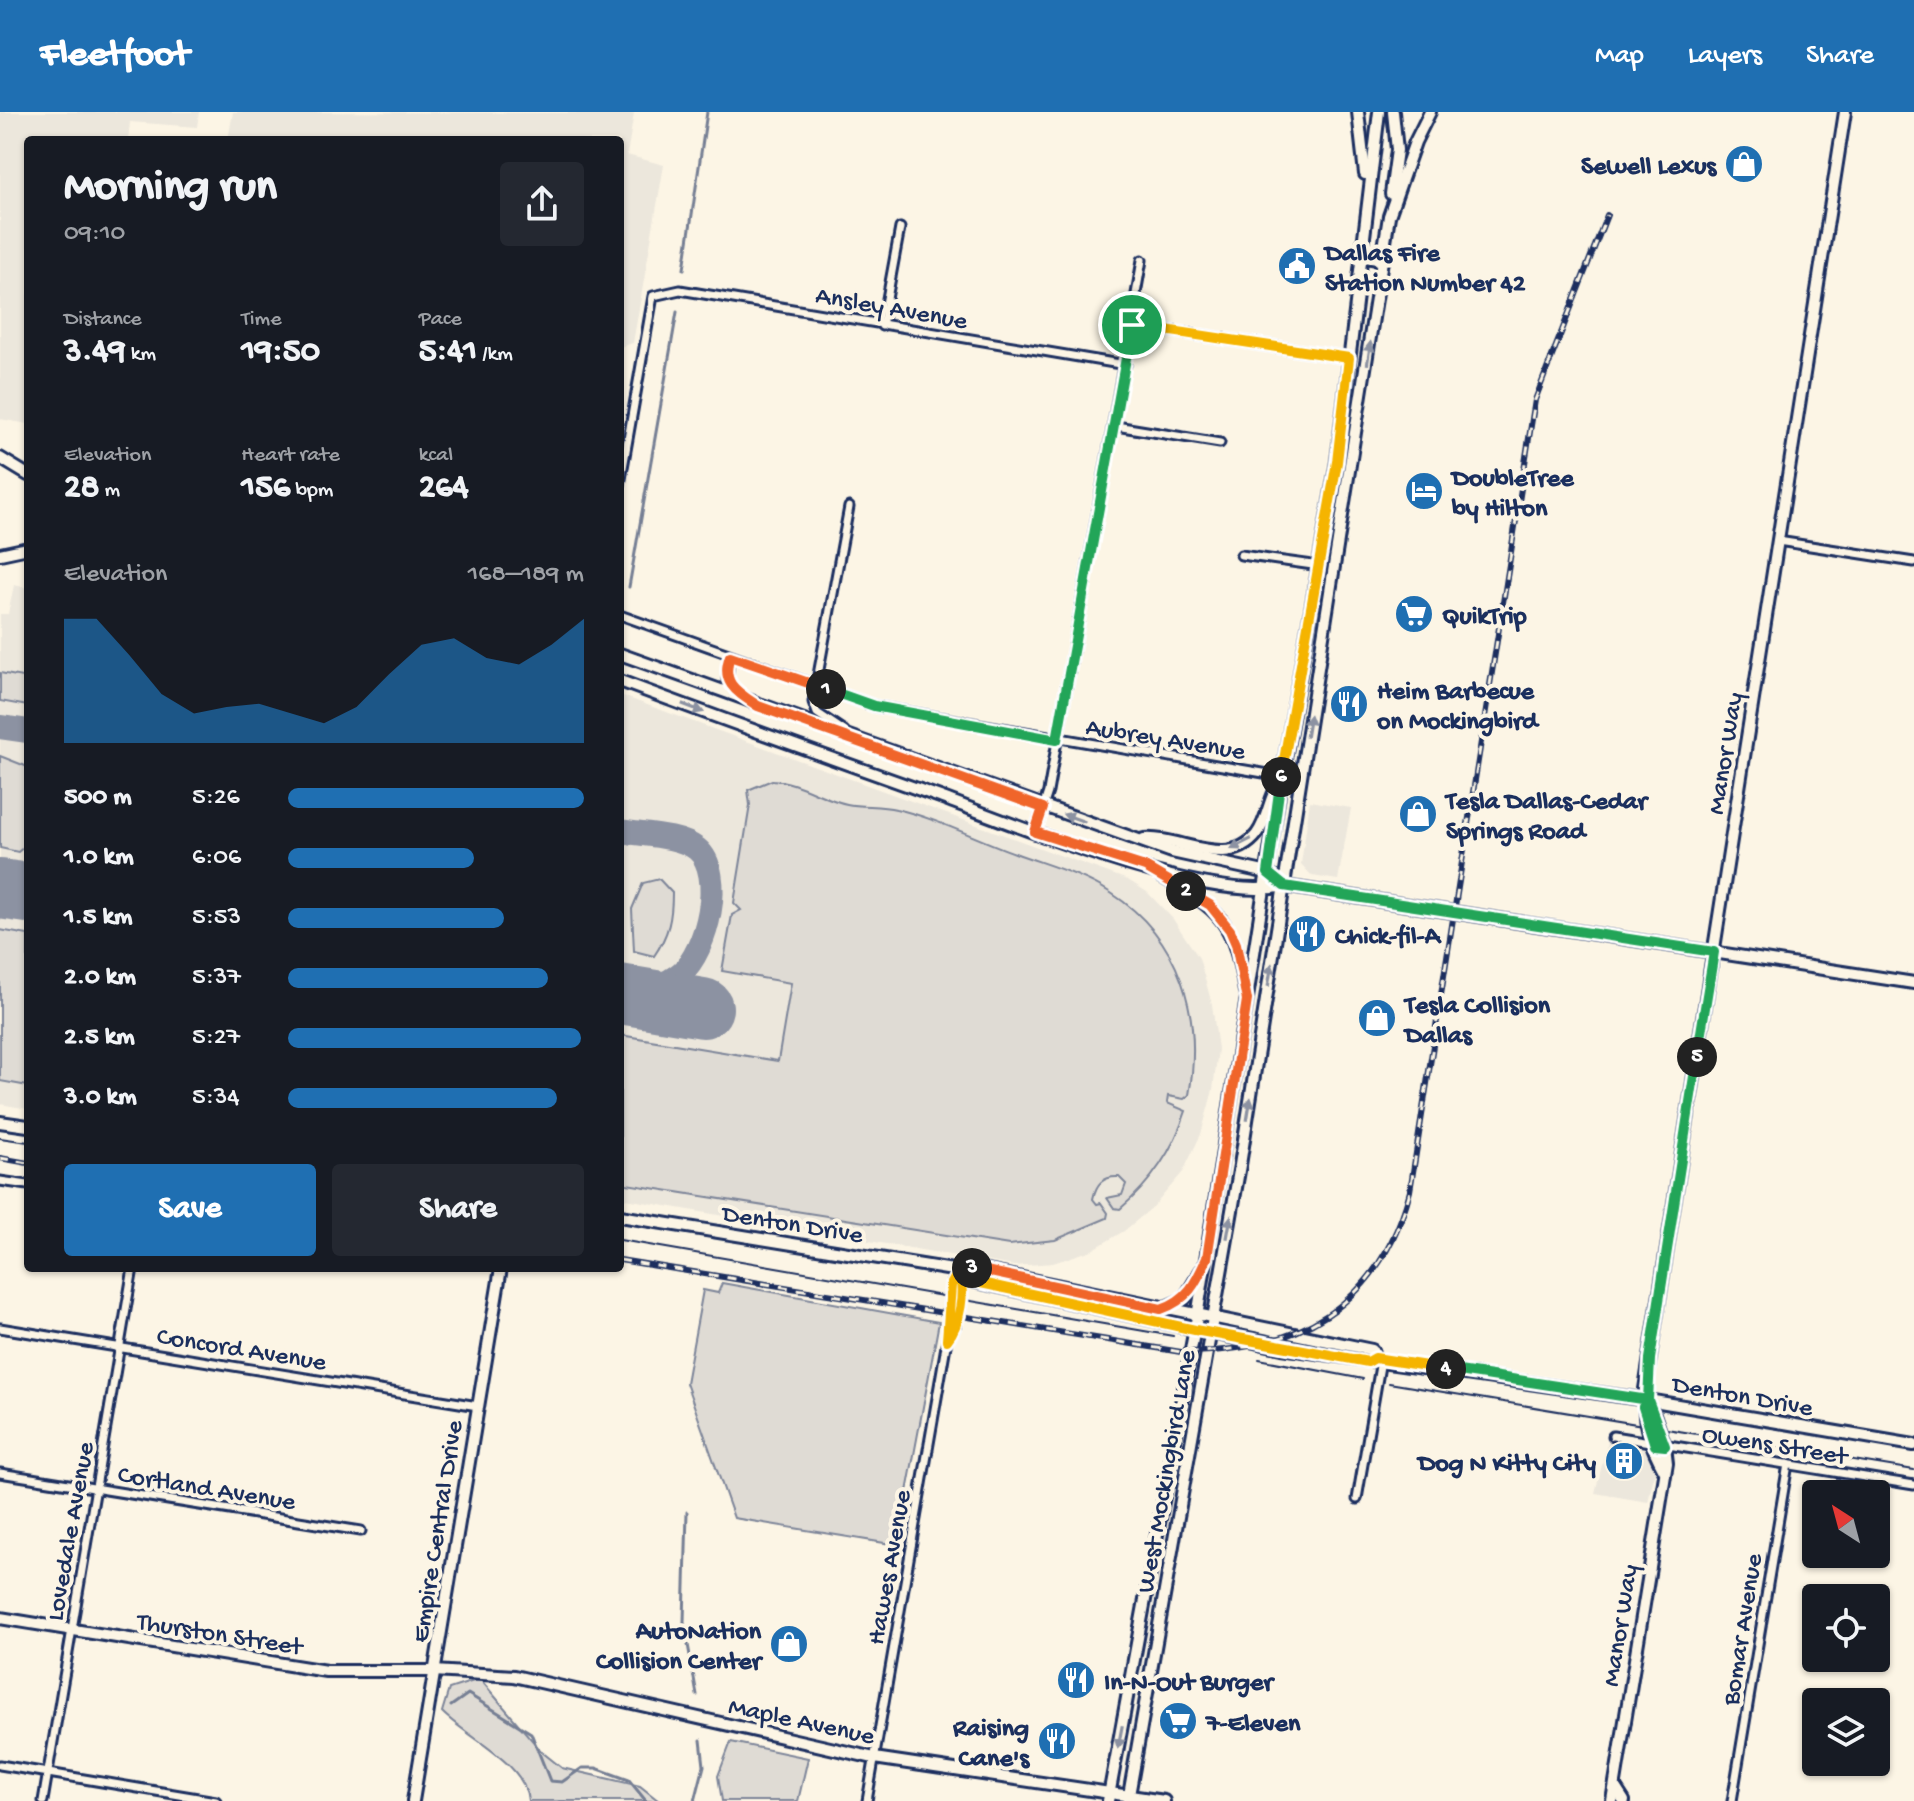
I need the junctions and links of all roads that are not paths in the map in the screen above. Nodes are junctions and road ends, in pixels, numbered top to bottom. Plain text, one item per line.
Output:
1 (1358, 112) edge
2 (1379, 112) edge
3 (1393, 112) edge
4 (1430, 112) edge
5 (1845, 112) edge
6 (1367, 195) junction
7 (1389, 216) junction
8 (900, 228) dead end
9 (1360, 256) junction
10 (1142, 260) dead end
11 (1383, 260) junction
12 (1132, 325) junction
13 (882, 326) junction
14 (1349, 358) junction
15 (1126, 365) junction
16 (1116, 426) junction
17 (1341, 427) junction
18 (1358, 430) junction
19 (1220, 443) dead end
20 (0, 458) edge
21 (624, 462) edge
22 (24, 473) edge
23 (849, 507) dead end
24 (1778, 541) junction
25 (24, 549) edge
26 (0, 554) edge
27 (1241, 555) dead end
28 (1914, 562) edge
29 (1320, 566) junction
30 (1334, 567) junction
31 (624, 617) edge
32 (629, 619) junction
33 (624, 620) edge
34 (624, 656) edge
35 (730, 656) junction
36 (1303, 664) junction
37 (1317, 667) junction
38 (624, 682) edge
39 (817, 686) junction
40 (758, 706) junction
41 (1057, 740) junction
42 (867, 744) junction
43 (1281, 779) junction
44 (1043, 808) junction
45 (1035, 832) junction
46 (1137, 840) junction
47 (1145, 867) junction
48 (1268, 873) junction
49 (1284, 886) junction
50 (1265, 891) junction
51 (1714, 952) junction
52 (1914, 983) edge
53 (1247, 1000) junction
54 (0, 1122) edge
55 (24, 1125) edge
56 (1222, 1161) junction
57 (1240, 1165) junction
58 (0, 1181) edge
59 (24, 1184) edge
60 (624, 1217) edge
61 (1207, 1258) junction
62 (959, 1271) junction
63 (132, 1272) edge
64 (500, 1272) edge
65 (1161, 1309) junction
66 (1197, 1317) junction
67 (1214, 1319) junction
68 (0, 1328) edge
69 (1195, 1330) junction
70 (1211, 1333) junction
71 (120, 1347) junction
72 (1378, 1359) junction
73 (1648, 1400) junction
74 (478, 1406) junction
75 (1648, 1428) junction
76 (1613, 1436) dead end
77 (1630, 1440) junction
78 (1914, 1445) edge
79 (1660, 1446) junction
80 (1788, 1464) junction
81 (0, 1473) edge
82 (1167, 1483) junction
83 (1184, 1485) junction
84 (1914, 1485) edge
85 (95, 1489) junction
86 (1357, 1499) dead end
87 (361, 1531) dead end
88 (0, 1618) edge
89 (72, 1630) junction
90 (1137, 1647) junction
91 (1155, 1650) junction
92 (434, 1671) junction
93 (874, 1758) junction
94 (0, 1765) edge
95 (47, 1773) junction
96 (1615, 1787) junction
97 (1109, 1797) edge
98 (1128, 1798) edge
99 (43, 1801) edge
100 (216, 1801) edge
101 (413, 1801) edge
102 (867, 1801) edge
103 (1164, 1801) edge
104 (1612, 1801) edge
105 (1624, 1801) edge
106 (1732, 1801) edge

1 - 6 main road
2 - 6 main road, West Mockingbird Lane
3 - 7 main road
4 - 7 main road, West Mockingbird Lane
5 - 24 main road, Manor Way
6 - 9 main road, West Mockingbird Lane
7 - 11 main road, West Mockingbird Lane
8 - 13 street
9 - 11 main road
9 - 14 main road, West Mockingbird Lane
10 - 12 street
18 -> 11 main road, West Mockingbird Lane
12 - 14 street
12 - 15 street
13 - 15 street, Ansley Avenue
13 - 21 street, Ansley Avenue
14 - 17 main road, West Mockingbird Lane
15 - 16 street
16 - 19 street
16 - 41 street
17 - 18 main road
17 - 29 main road, West Mockingbird Lane
18 - 30 main road, West Mockingbird Lane
20 - 22 main road
23 - 39 street
24 - 28 street
24 - 51 main road, Manor Way
25 - 26 main road
27 - 29 street
29 - 30 main road
29 - 36 main road, West Mockingbird Lane
30 - 37 main road, West Mockingbird Lane
31 - 32 street, Aubrey Avenue
32 - 33 street
32 - 35 street, Aubrey Avenue
34 - 40 main road
35 - 39 street, Aubrey Avenue
35 - 40 street
36 - 37 main road
36 - 43 main road, West Mockingbird Lane
49 -> 37 main road, West Mockingbird Lane
38 -> 45 main road
39 - 41 street, Aubrey Avenue
39 - 42 street
40 - 42 main road
41 - 43 street, Aubrey Avenue
41 - 44 street
42 - 44 main road
43 -> 46 main road
43 - 48 main road, West Mockingbird Lane
44 - 45 street
46 -> 44 main road
45 - 47 main road
46 - 48 main road
47 - 50 main road
47 - 53 main road
48 - 49 main road
48 - 50 main road, West Mockingbird Lane
49 - 50 main road
49 - 51 main road
57 -> 49 main road, West Mockingbird Lane
50 - 53 main road, West Mockingbird Lane
51 - 52 main road
51 - 73 main road, Manor Way
53 - 56 main road, West Mockingbird Lane
54 - 55 main road
56 - 57 main road
56 - 61 main road, West Mockingbird Lane
67 -> 57 main road, West Mockingbird Lane
58 - 59 street
60 - 62 main road, Denton Drive
61 - 65 main road
61 - 66 main road, West Mockingbird Lane
62 - 65 main road, Denton Drive
62 - 69 main road, Denton Drive
62 - 93 street, Hawes Avenue
63 - 71 street, Lovedale Avenue
64 - 74 main road, Empire Central Drive
65 - 66 main road, Denton Drive
66 - 67 main road, Denton Drive
66 - 69 main road, West Mockingbird Lane
67 - 70 main road, West Mockingbird Lane
67 - 72 main road, Denton Drive
68 - 71 street, Concord Avenue
69 - 70 main road, Denton Drive
69 - 82 main road, West Mockingbird Lane
70 - 72 main road, Denton Drive
70 - 83 main road, West Mockingbird Lane
71 - 74 street, Concord Avenue
71 - 85 street, Lovedale Avenue
72 - 73 main road, Denton Drive
72 - 86 street
73 - 75 main road, Manor Way
73 - 78 main road, Denton Drive
73 - 79 main road, Manor Way
74 - 92 main road, Empire Central Drive
75 - 77 street
75 - 79 main road, Manor Way
76 - 77 street, Owens Street
77 - 79 street, Owens Street
79 - 80 street, Owens Street
79 - 96 main road, Manor Way
80 - 84 street, Owens Street
80 - 106 street, Bomar Avenue
81 - 85 street, Cortland Avenue
82 - 83 main road
82 - 90 main road, West Mockingbird Lane
83 - 91 main road, West Mockingbird Lane
85 - 87 street, Cortland Avenue
85 - 89 street, Lovedale Avenue
88 - 89 main road, Thurston Street
89 - 92 main road, Thurston Street
89 - 95 street, Lovedale Avenue
90 - 91 main road
90 -> 97 main road, West Mockingbird Lane
91 - 98 main road, West Mockingbird Lane
92 - 93 main road, Maple Avenue
92 - 101 main road, Empire Central Drive
93 - 97 main road, Maple Avenue
93 - 102 street, Hawes Avenue
94 - 95 street
95 - 99 street, Lovedale Avenue
95 - 100 street
96 - 104 main road, Manor Way
96 - 105 main road
97 - 98 main road, Maple Avenue
98 - 103 main road, Maple Avenue

